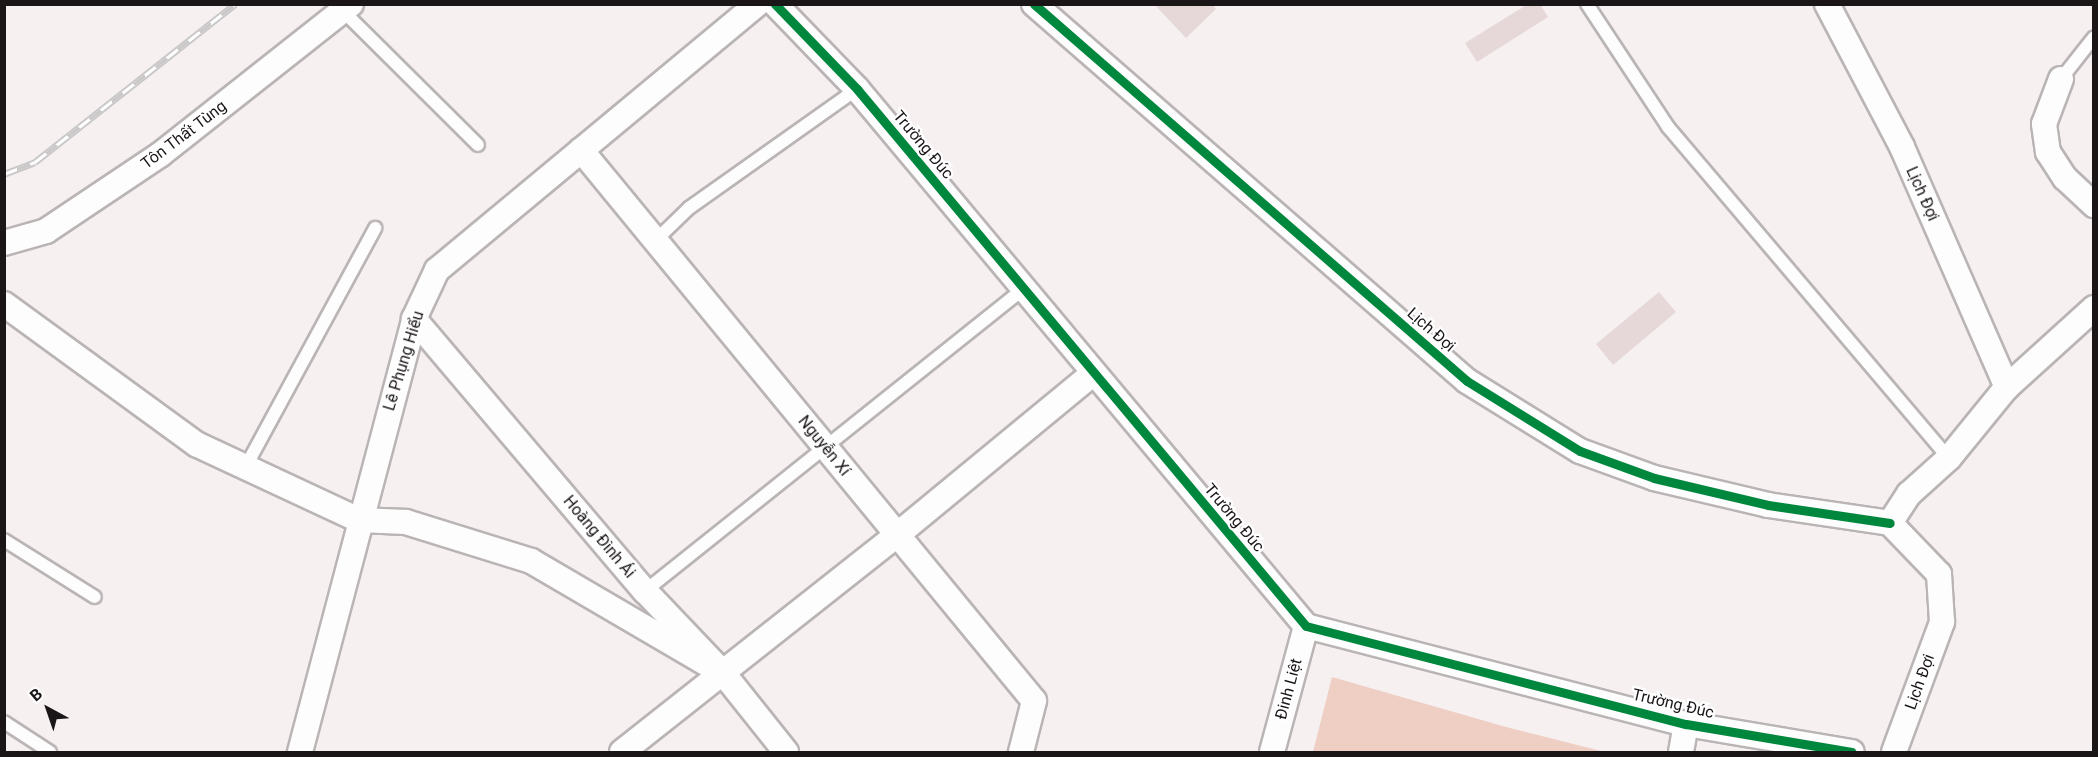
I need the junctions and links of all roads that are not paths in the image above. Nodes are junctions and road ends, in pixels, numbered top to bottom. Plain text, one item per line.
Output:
1 (757, 4) edge
2 (775, 4) edge
3 (1034, 4) edge
4 (1587, 4) edge
5 (1827, 4) edge
6 (347, 8) edge
7 (2094, 38) edge
8 (2061, 79) joint
9 (857, 89) junction
10 (478, 145) dead end
11 (581, 150) junction
12 (2094, 205) edge
13 (375, 228) dead end
14 (656, 240) junction
15 (4, 243) edge
16 (1022, 290) junction
17 (4, 304) edge
18 (2091, 316) edge
19 (414, 319) junction
20 (1092, 374) junction
21 (2007, 387) junction
22 (825, 448) junction
23 (1949, 458) junction
24 (246, 466) junction
25 (359, 520) junction
26 (1890, 523) junction
27 (897, 535) junction
28 (4, 540) edge
29 (645, 591) junction
30 (95, 597) dead end
31 (1306, 626) junction
32 (723, 673) junction
33 (4, 722) edge
34 (1686, 724) junction
35 (50, 753) edge
36 (300, 753) edge
37 (622, 753) edge
38 (786, 753) edge
39 (1021, 753) edge
40 (1272, 753) edge
41 (1681, 753) edge
42 (1852, 753) edge
43 (1894, 753) edge

1 - 11 street, Lê Phụng Hiểu
2 - 9 street, Trường Đúc
3 - 26 street, Lịch Đợi
4 - 23 lane
5 - 21 street, Lịch Đợi
6 - 10 lane
6 - 15 street, Tôn Thất Tùng
7 - 8 lane
8 - 12 street
9 - 14 lane
9 - 16 street, Trường Đúc
11 - 14 street, Nguyễn Xí
11 - 19 street, Lê Phụng Hiểu
13 - 24 lane
14 - 22 street, Nguyễn Xí
16 - 20 street, Trường Đúc
16 - 22 lane
17 - 24 street
18 - 21 street
19 - 25 street, Lê Phụng Hiểu
19 - 29 street, Hoàng Đình Ái
20 - 27 street
20 - 31 street, Trường Đúc
21 - 23 street
22 - 27 street, Nguyễn Xí
22 - 29 lane
23 - 26 street
24 - 25 street
25 - 32 street
25 - 36 street, Lê Phụng Hiểu
26 - 43 street, Lịch Đợi
27 - 32 street
27 - 39 street, Nguyễn Xí
28 - 30 lane
29 - 32 street, Hoàng Đình Ái
31 - 34 street, Trường Đúc
31 - 40 street, Đinh Liệt
32 - 37 street
32 - 38 street, Hoàng Đình Ái
33 - 35 lane
34 - 41 street
34 - 42 street, Trường Đúc

